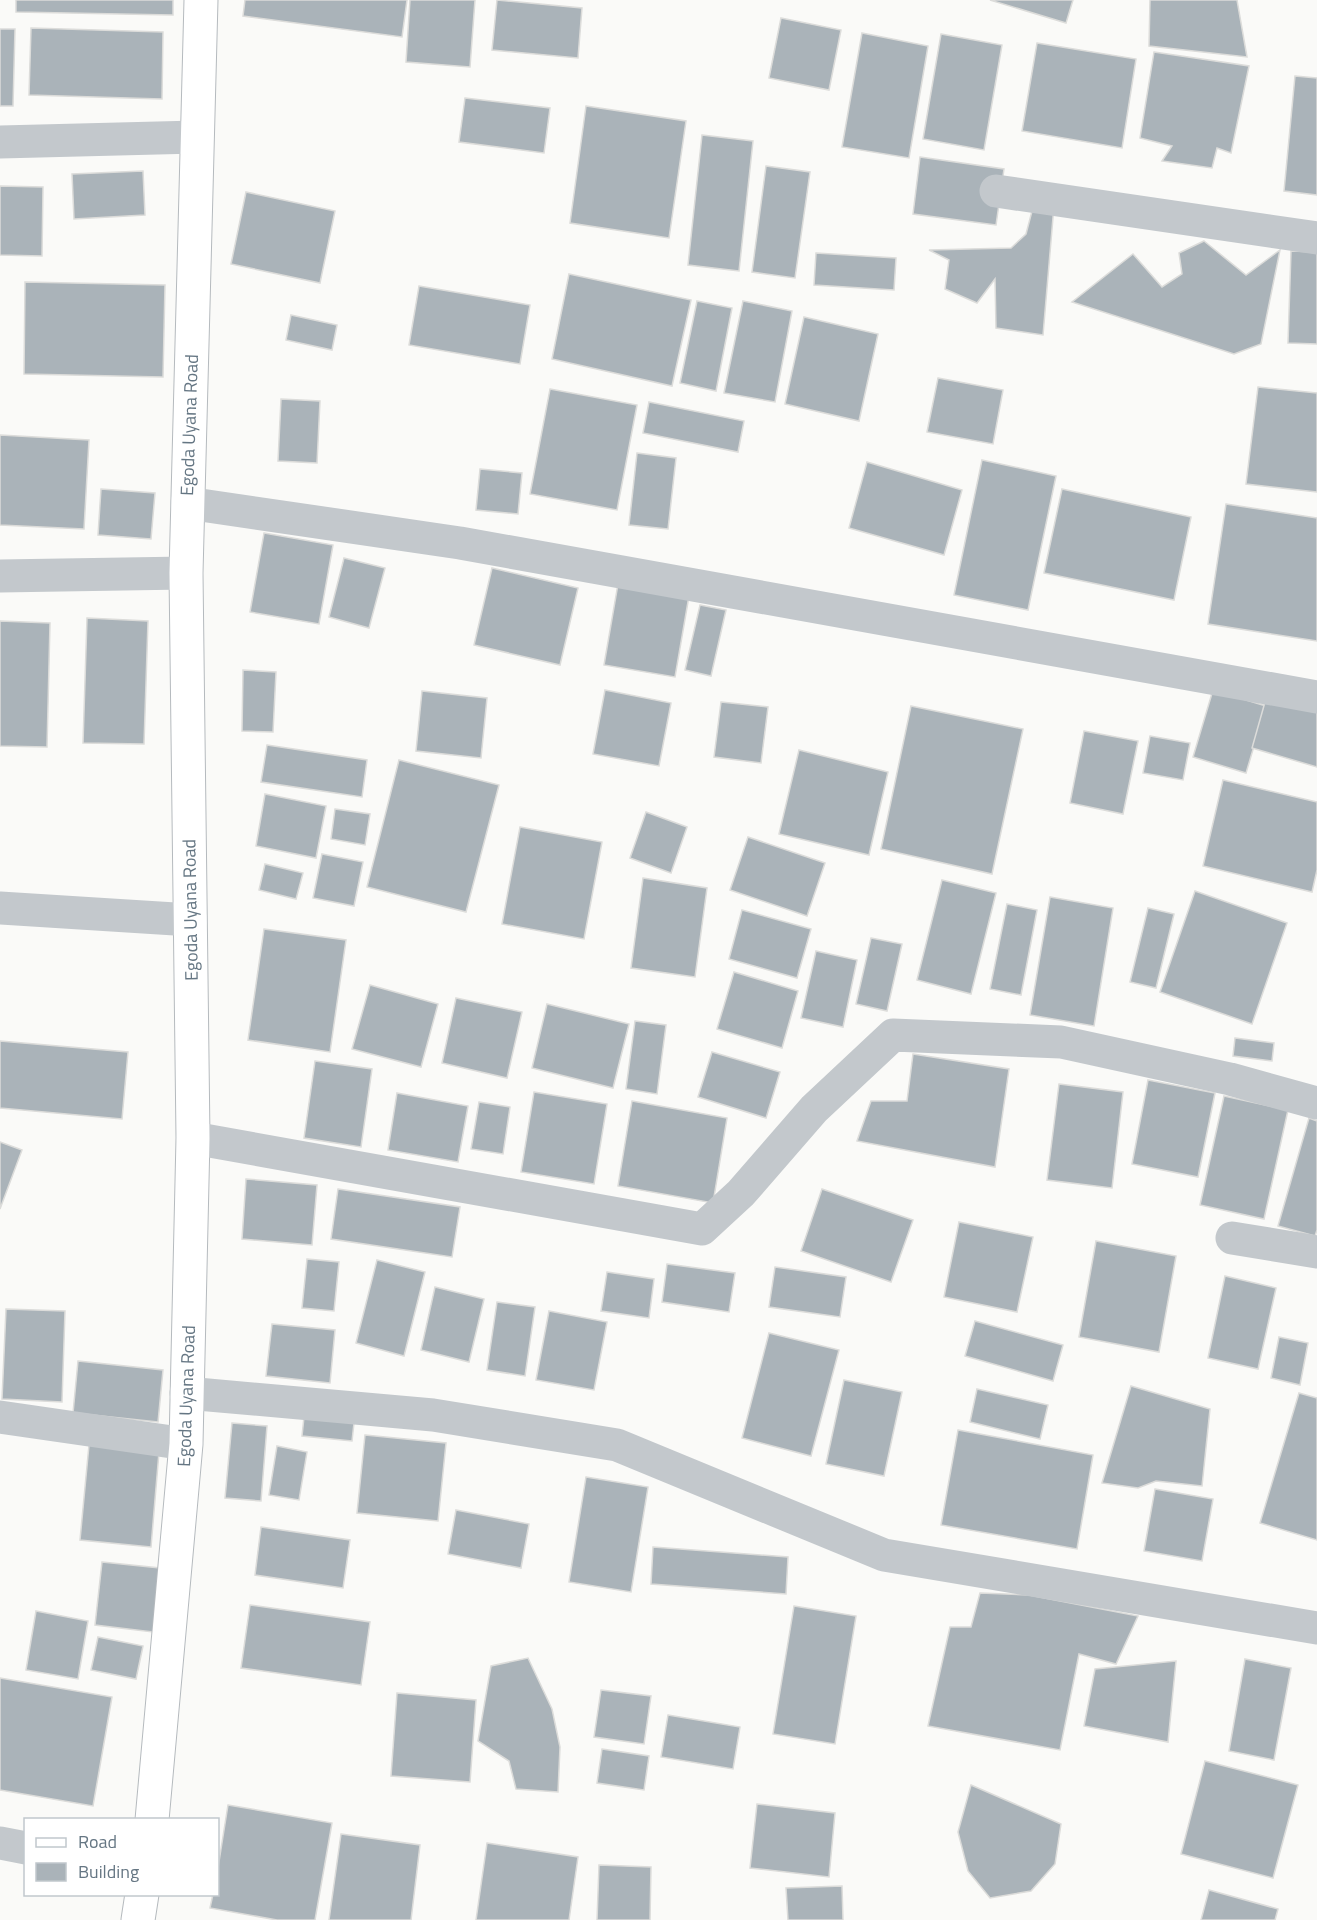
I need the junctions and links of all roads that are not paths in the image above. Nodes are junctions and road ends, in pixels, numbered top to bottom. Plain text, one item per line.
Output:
1 (201, 0) edge
2 (197, 137) junction
3 (0, 142) edge
4 (996, 191) dead end
5 (1317, 238) edge
6 (187, 503) junction
7 (186, 573) junction
8 (0, 576) edge
9 (1317, 697) edge
10 (0, 908) edge
11 (191, 920) junction
12 (1317, 1102) edge
13 (193, 1138) junction
14 (1232, 1238) dead end
15 (1317, 1252) edge
16 (186, 1393) junction
17 (0, 1417) edge
18 (186, 1444) junction
19 (1317, 1628) edge
20 (152, 1818) edge
21 (0, 1843) edge
22 (24, 1848) edge
23 (142, 1896) edge
24 (138, 1920) edge

1 - 2 main road, Egoda Uyana Road
2 - 3 street
2 - 6 main road, Egoda Uyana Road
4 - 5 street
6 - 7 main road, Egoda Uyana Road
6 - 9 street
7 - 8 street
7 - 11 main road, Egoda Uyana Road
10 - 11 street
11 - 13 main road, Egoda Uyana Road
12 - 13 street
13 - 16 main road, Egoda Uyana Road
14 - 15 street
16 - 18 main road, Egoda Uyana Road
16 - 19 street
17 - 18 street
18 - 20 main road, Egoda Uyana Road
21 - 22 street
23 - 24 main road

